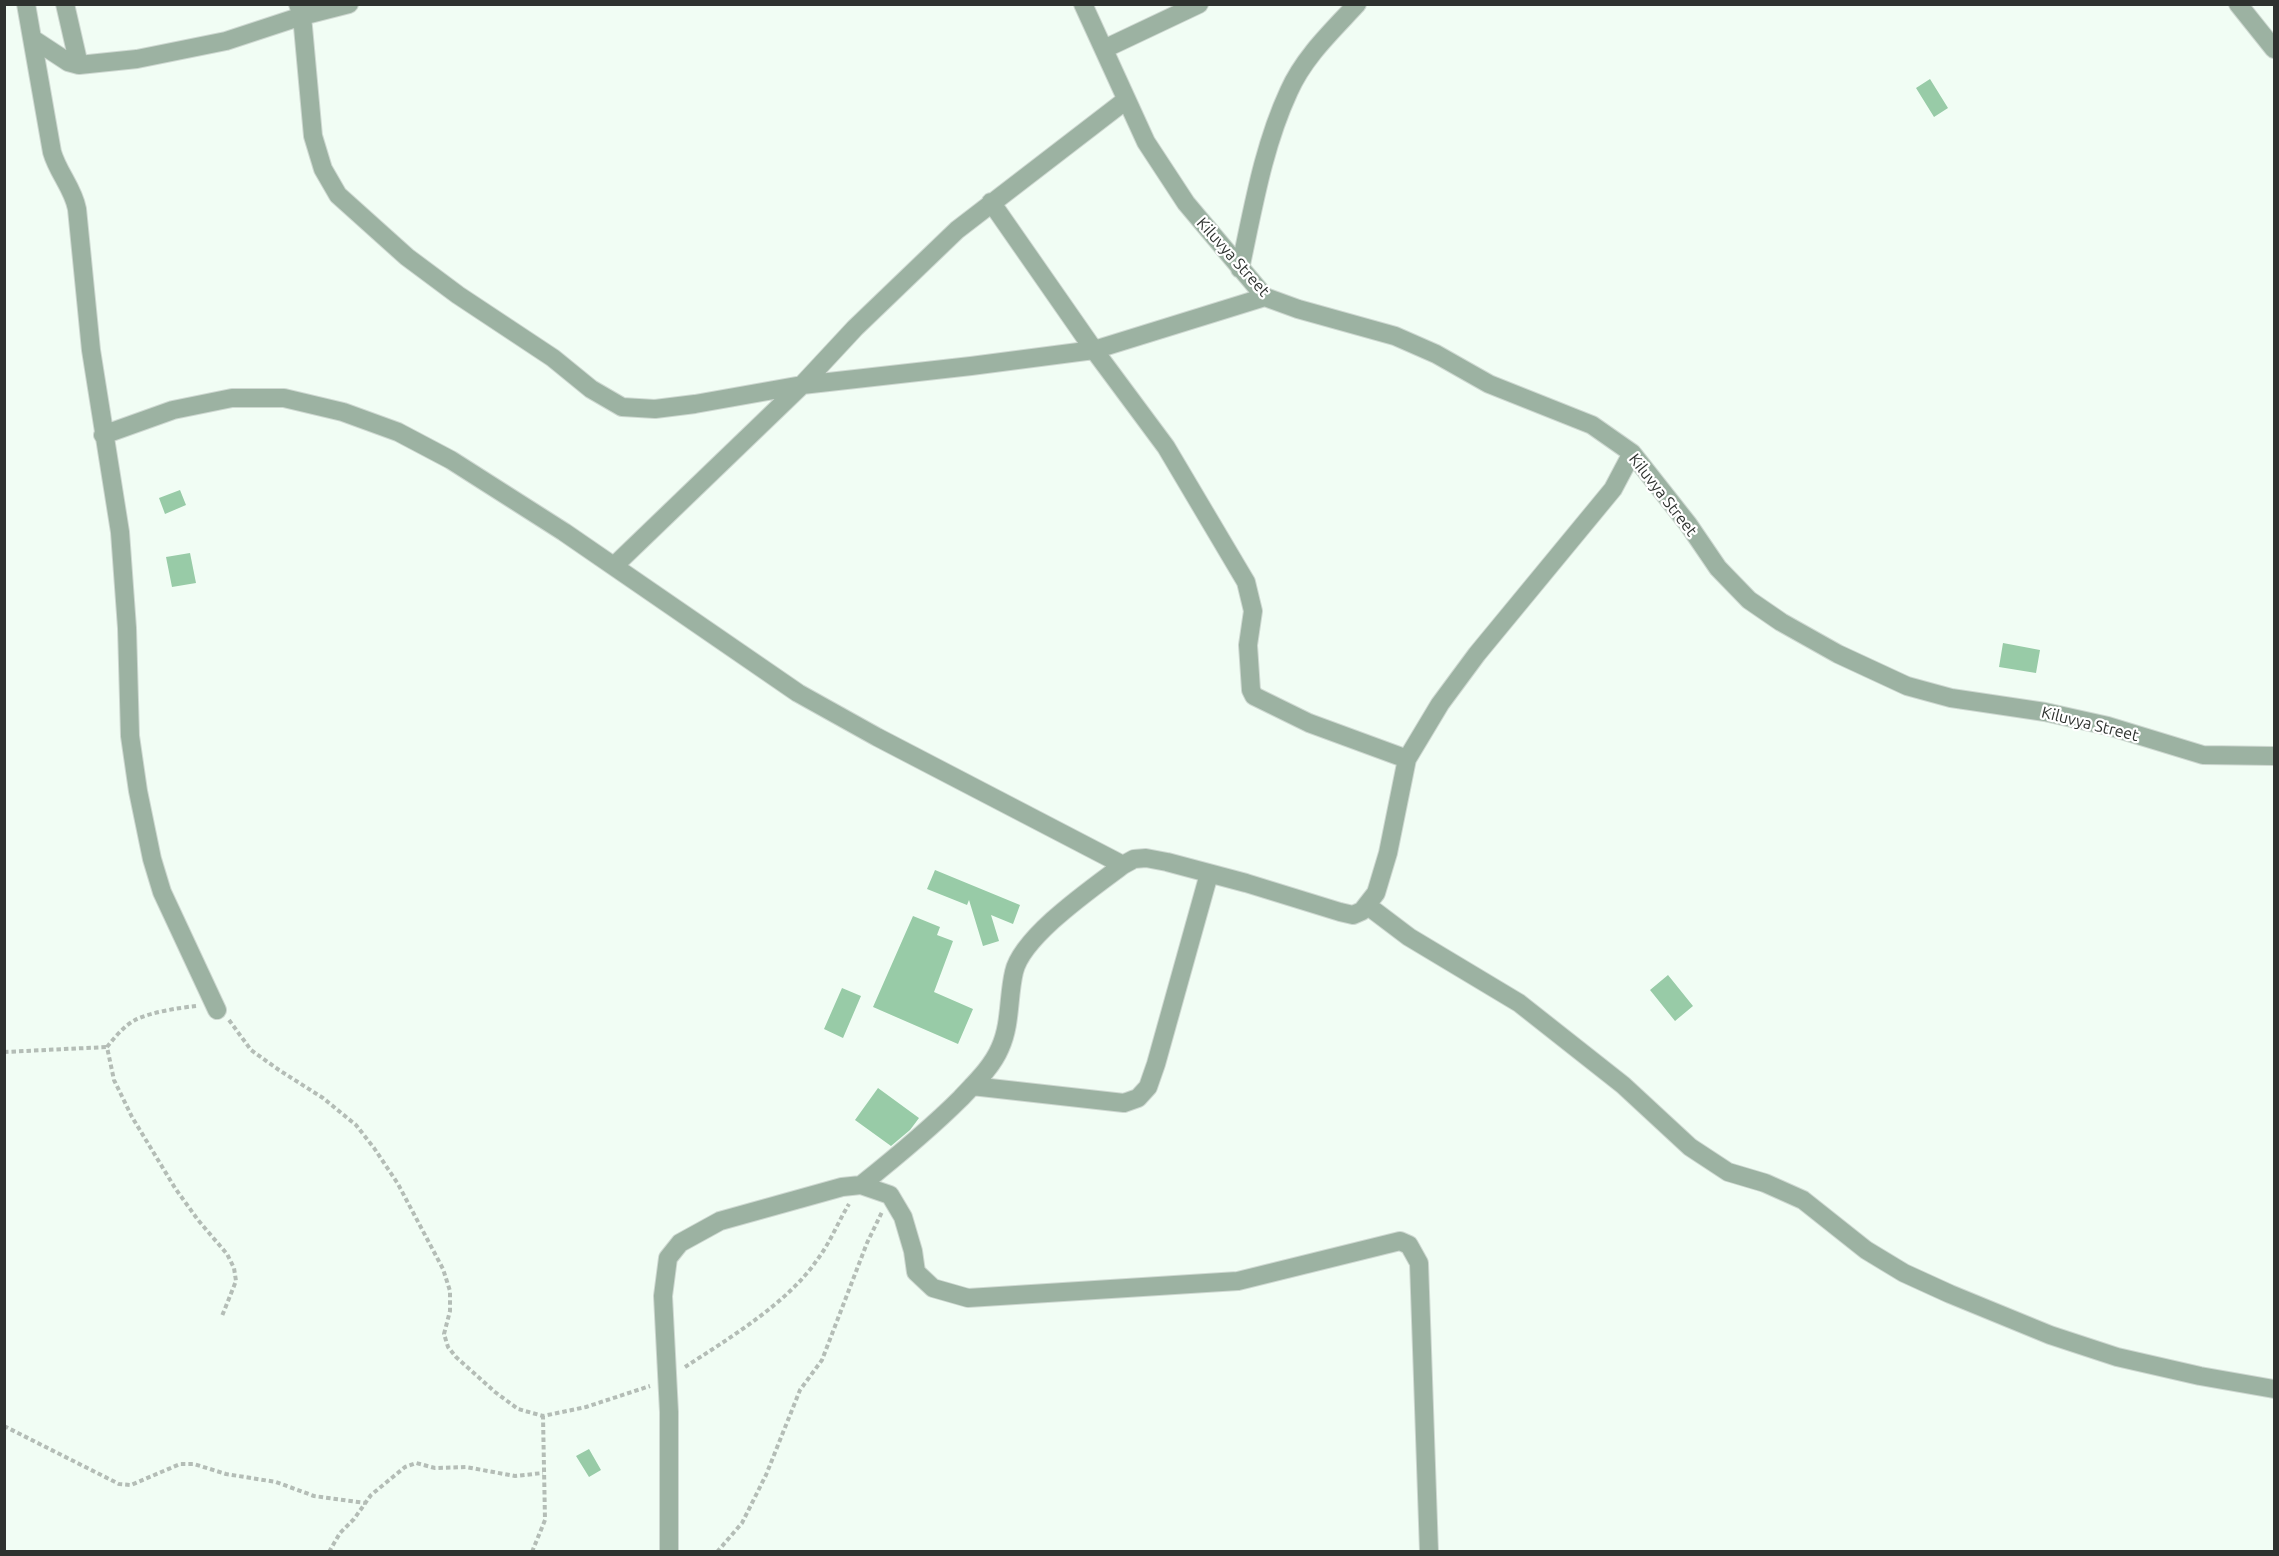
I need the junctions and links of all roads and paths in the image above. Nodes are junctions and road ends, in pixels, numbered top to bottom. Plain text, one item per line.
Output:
1 (26, 4) edge
2 (65, 4) edge
3 (349, 4) edge
4 (1083, 4) edge
5 (1199, 4) edge
6 (1357, 4) edge
7 (2238, 4) edge
8 (300, 10) edge
9 (33, 39) junction
10 (2274, 49) edge
11 (1104, 50) junction
12 (79, 65) junction
13 (1126, 100) junction
14 (991, 202) junction
15 (1240, 269) junction
16 (1265, 297) junction
17 (1094, 350) junction
18 (802, 385) junction
19 (104, 435) junction
20 (1632, 453) junction
21 (614, 566) junction
22 (2274, 756) edge
23 (1407, 759) junction
24 (1124, 865) junction
25 (1209, 874) junction
26 (1368, 906) junction
27 (217, 1010) junction
28 (107, 1047) junction
29 (4, 1052) edge
30 (972, 1086) junction
31 (861, 1185) junction
32 (890, 1196) junction
33 (222, 1316) dead end
34 (667, 1381) junction
35 (2274, 1389) edge
36 (543, 1416) junction
37 (4, 1426) edge
38 (543, 1473) junction
39 (365, 1503) junction
40 (328, 1551) edge
41 (532, 1551) edge
42 (669, 1551) edge
43 (717, 1551) edge
44 (1429, 1551) edge

1 - 9 street
2 - 12 street
3 - 8 street
4 - 11 street, Kiluvya Street
5 - 11 street
6 - 15 street
7 - 10 street
8 - 12 street
8 - 18 street
9 - 12 street
9 - 19 street
11 - 13 street, Kiluvya Street
13 - 14 street
13 - 15 street, Kiluvya Street
14 - 17 street
14 - 18 street
15 - 16 street, Kiluvya Street
16 - 17 street
16 - 20 street, Kiluvya Street
17 - 18 street
17 - 23 street
18 - 21 street
19 - 21 street
19 - 27 street
20 - 22 street, Kiluvya Street
20 - 23 street
21 - 24 street
23 - 26 street
24 - 25 street
24 - 30 street
25 - 26 street
25 - 30 street
26 - 35 street
27 - 28 path
27 - 36 path
28 - 29 path
28 - 33 path
30 - 31 street
31 - 32 street
31 - 34 path
31 - 34 street
32 - 43 path
32 - 44 street
34 - 36 path
34 - 42 street
36 - 38 path
37 - 39 path
38 - 39 path
38 - 41 path
39 - 40 path

